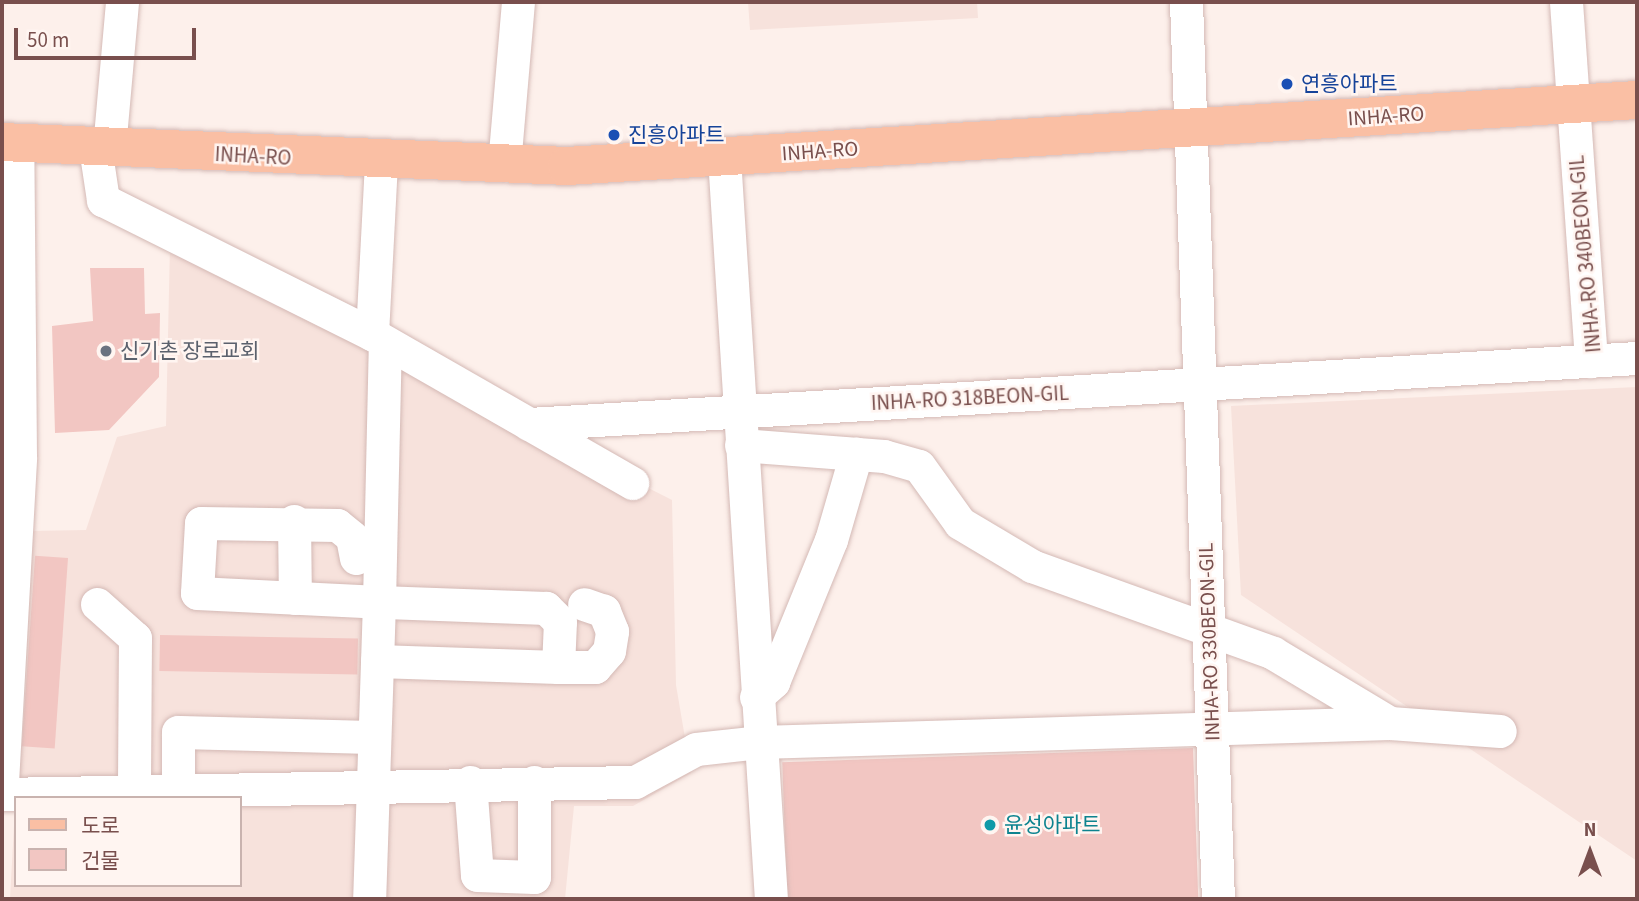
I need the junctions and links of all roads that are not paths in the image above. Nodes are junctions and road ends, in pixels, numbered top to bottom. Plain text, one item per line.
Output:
1 (121, 2) edge
2 (518, 2) edge
3 (1186, 2) edge
4 (1566, 2) edge
5 (1637, 100) edge
6 (1573, 104) junction
7 (1193, 128) junction
8 (9, 143) edge
9 (102, 148) junction
10 (724, 157) junction
11 (380, 163) junction
12 (504, 165) junction
13 (378, 338) junction
14 (1637, 358) edge
15 (1591, 361) junction
16 (1201, 384) junction
17 (739, 412) junction
18 (529, 424) junction
19 (11, 432) edge
20 (741, 445) junction
21 (856, 454) junction
22 (632, 483) dead end
23 (294, 521) junction
24 (356, 558) dead end
25 (295, 598) junction
26 (379, 602) junction
27 (97, 604) dead end
28 (584, 604) dead end
29 (1209, 633) junction
30 (377, 661) junction
31 (558, 667) junction
32 (756, 696) junction
33 (1390, 723) junction
34 (1212, 726) junction
35 (1500, 731) dead end
36 (373, 737) junction
37 (759, 742) junction
38 (2, 782) edge
39 (470, 782) junction
40 (534, 782) junction
41 (371, 783) junction
42 (178, 789) junction
43 (134, 790) junction
44 (2, 794) edge
45 (369, 899) edge
46 (771, 899) edge
47 (1218, 899) edge

1 - 9 street
2 - 12 street
3 - 7 street, INHA-RO 330BEON-GIL
4 - 6 street, INHA-RO 340BEON-GIL
5 - 6 main road, INHA-RO
6 - 7 main road, INHA-RO
6 - 15 street, INHA-RO 340BEON-GIL
7 - 10 main road, INHA-RO
7 - 16 street, INHA-RO 330BEON-GIL
8 - 9 main road, INHA-RO
8 - 19 street
9 - 11 main road, INHA-RO
9 - 13 street
10 - 12 main road, INHA-RO
10 - 17 street
11 - 12 main road, INHA-RO
11 - 13 street
13 - 18 street
13 - 26 street
14 - 15 street, INHA-RO 340BEON-GIL
15 - 16 street
16 - 17 street, INHA-RO 318BEON-GIL
16 - 29 street, INHA-RO 330BEON-GIL
17 - 18 street, INHA-RO 318BEON-GIL
17 - 20 street
18 - 22 street
19 - 38 street
20 - 21 street
20 - 32 street
21 - 29 street
21 - 32 street
23 - 24 street
23 - 25 street
23 - 25 street
25 - 26 street
26 - 30 street
26 - 31 street
27 - 43 street
28 - 31 street
29 - 33 street
29 - 34 street, INHA-RO 330BEON-GIL
30 - 31 street
30 - 36 street
32 - 37 street
33 - 34 street
33 - 35 street
34 - 37 street
34 - 47 street, INHA-RO 330BEON-GIL
36 - 41 street
36 - 42 street
37 - 40 street
37 - 46 street
39 - 40 street
39 - 40 street
39 - 41 street
41 - 42 street
41 - 45 street
42 - 43 street
43 - 44 street

